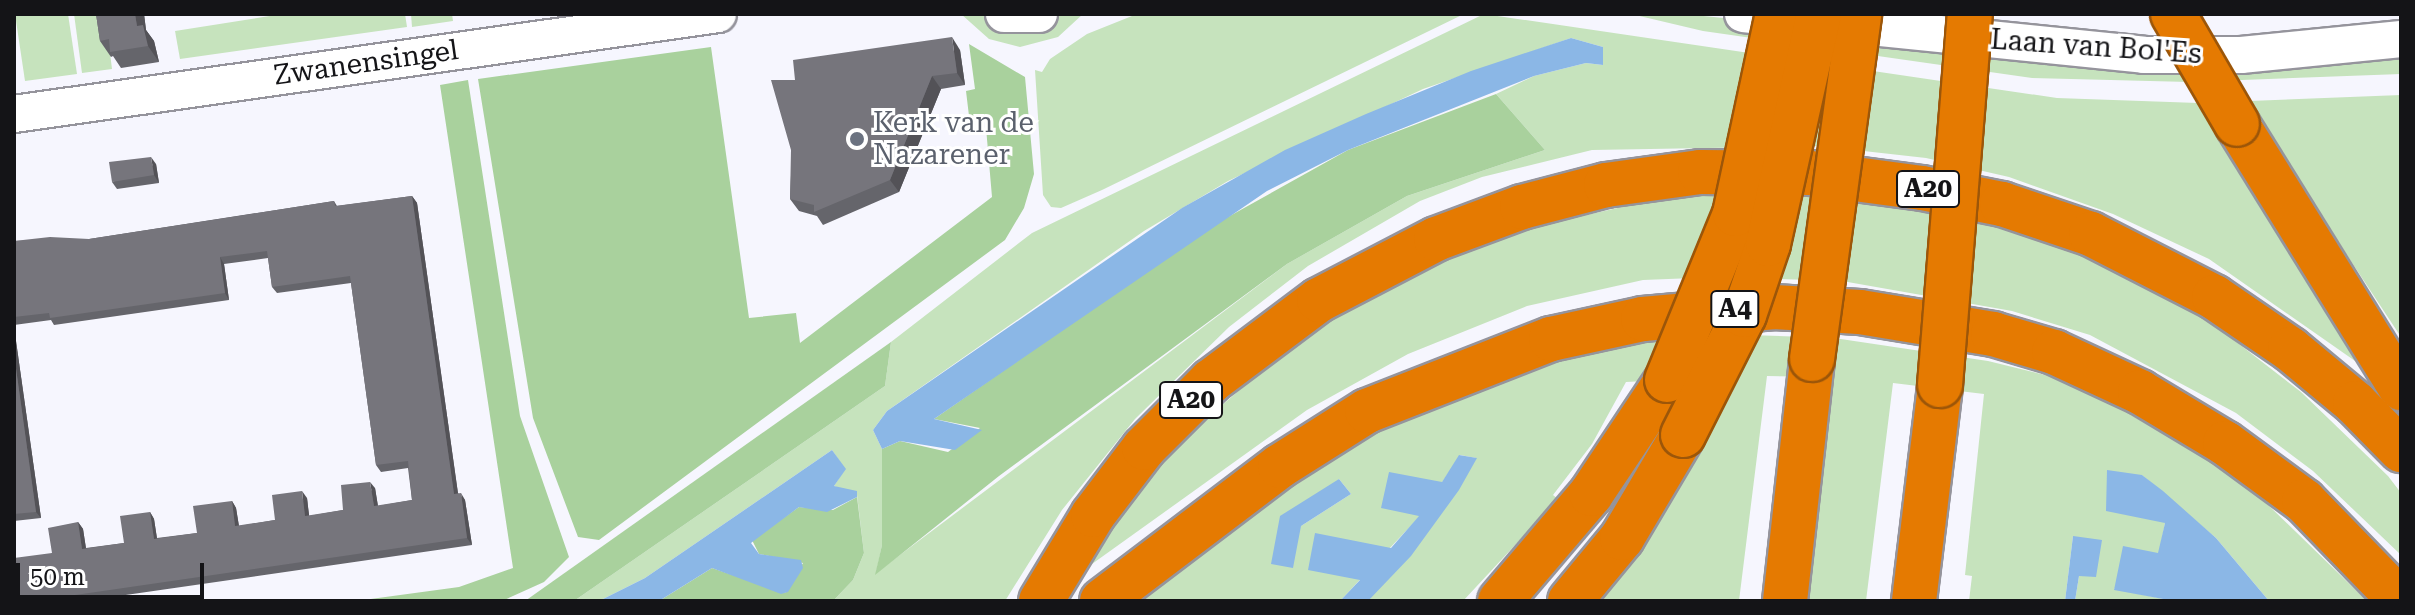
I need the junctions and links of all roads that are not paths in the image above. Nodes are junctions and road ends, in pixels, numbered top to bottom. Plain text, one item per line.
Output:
1 (718, 14) edge
2 (1004, 14) edge
3 (1039, 14) edge
4 (1743, 14) edge
5 (1778, 14) edge
6 (1819, 14) edge
7 (1859, 14) edge
8 (1917, 14) edge
9 (1970, 14) edge
10 (2173, 14) edge
11 (2401, 18) edge
12 (2401, 39) edge
13 (14, 114) edge
14 (2401, 388) edge
15 (2401, 450) edge
16 (1042, 599) edge
17 (1102, 601) edge
18 (1500, 601) edge
19 (1570, 601) edge
20 (1785, 601) edge
21 (1914, 601) edge
22 (2401, 601) edge

1 - 13 street, Zwanensingel
2 - 3 street
4 - 12 street, Laan van Bol'Es
5 - 18 highway, A4, bridge
6 - 19 highway, A4, bridge
7 - 20 highway, bridge
8 - 11 street, Laan van Bol'Es
9 - 21 highway, bridge
10 - 14 highway, bridge
15 - 16 highway, A20
17 - 22 highway, A4

